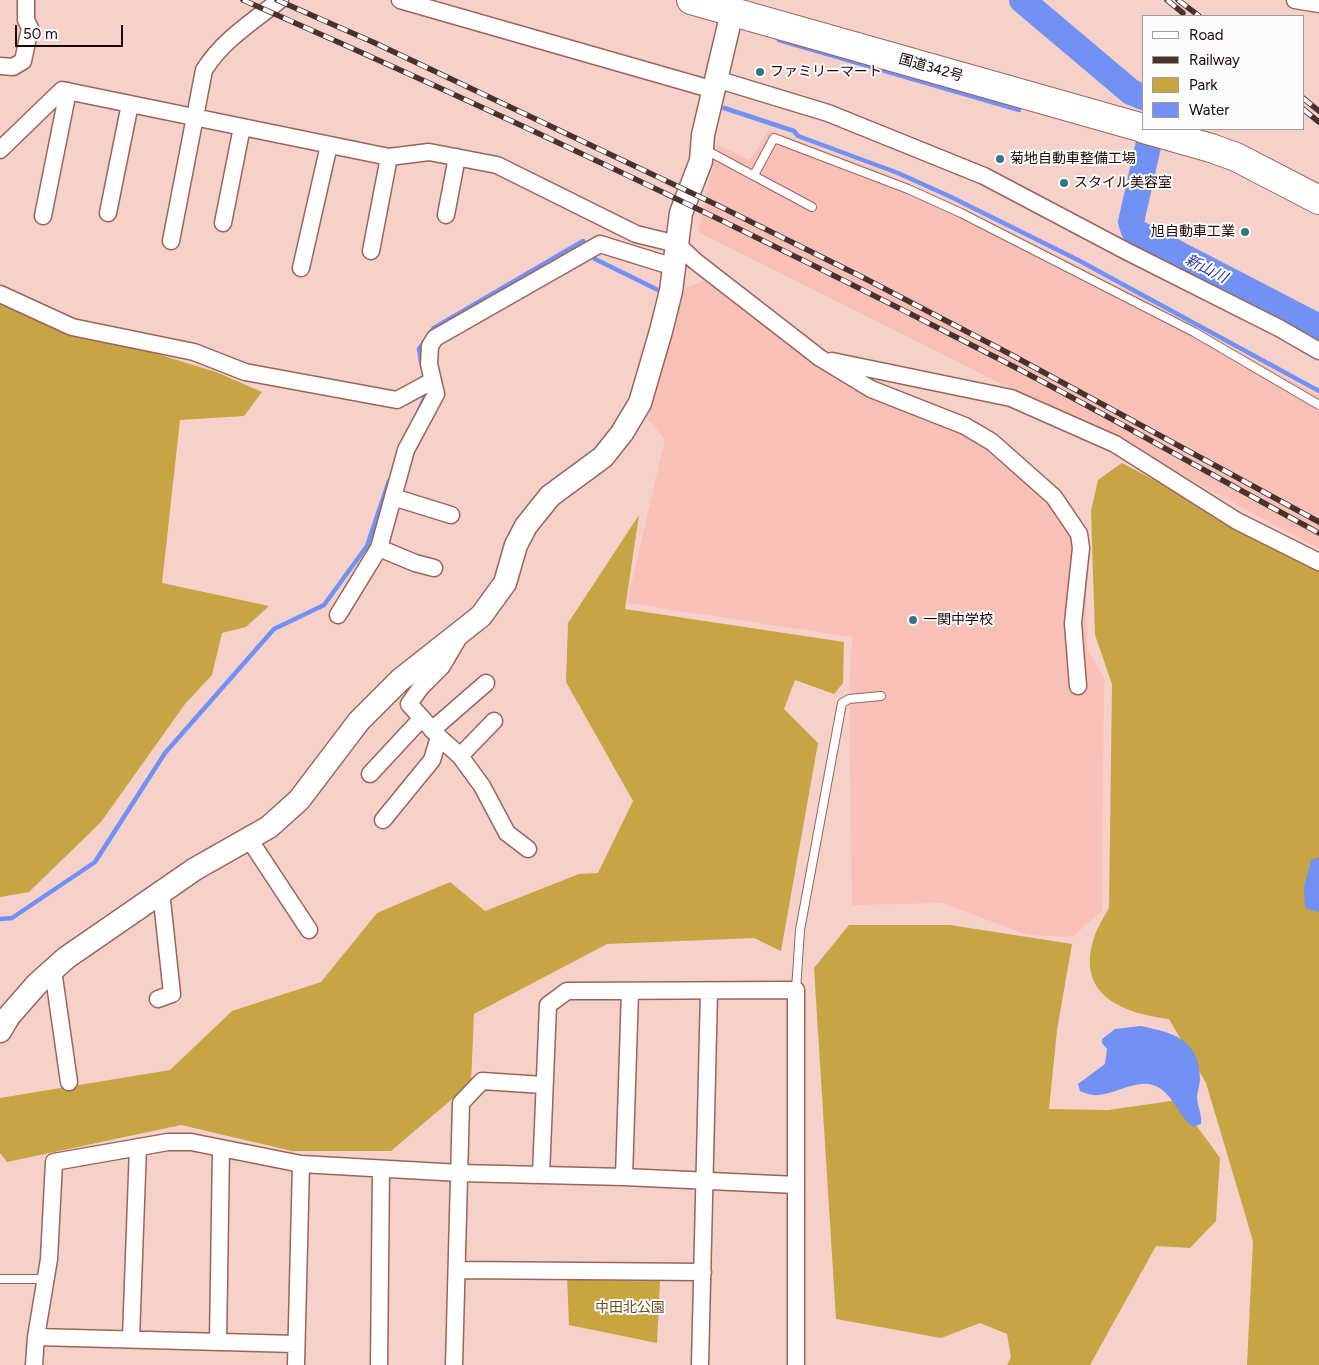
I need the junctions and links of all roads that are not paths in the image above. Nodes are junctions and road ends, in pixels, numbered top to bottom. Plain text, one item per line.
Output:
1 (26, 0) edge
2 (280, 0) edge
3 (400, 0) edge
4 (691, 0) edge
5 (1295, 0) edge
6 (1319, 4) edge
7 (732, 12) junction
8 (0, 66) edge
9 (715, 85) junction
10 (68, 91) junction
11 (130, 104) junction
12 (196, 118) junction
13 (242, 127) junction
14 (1142, 128) edge
15 (1150, 130) edge
16 (328, 145) junction
17 (702, 148) junction
18 (0, 150) edge
19 (389, 157) junction
20 (457, 157) junction
21 (754, 175) junction
22 (1319, 200) edge
23 (812, 206) dead end
24 (108, 213) dead end
25 (446, 215) dead end
26 (43, 216) dead end
27 (223, 223) dead end
28 (171, 242) dead end
29 (677, 244) junction
30 (371, 251) dead end
31 (301, 268) dead end
32 (674, 268) junction
33 (0, 294) edge
34 (1319, 351) edge
35 (820, 358) junction
36 (432, 381) junction
37 (1319, 405) edge
38 (393, 497) junction
39 (451, 515) dead end
40 (379, 548) junction
41 (1319, 562) edge
42 (434, 568) dead end
43 (338, 615) dead end
44 (462, 632) junction
45 (486, 683) dead end
46 (1078, 686) dead end
47 (881, 696) dead end
48 (494, 721) dead end
49 (431, 728) junction
50 (460, 756) junction
51 (370, 774) dead end
52 (383, 820) dead end
53 (250, 839) junction
54 (528, 849) dead end
55 (161, 891) junction
56 (308, 930) dead end
57 (53, 970) junction
58 (796, 990) junction
59 (630, 991) junction
60 (709, 992) junction
61 (158, 999) dead end
62 (0, 1031) edge
63 (69, 1082) dead end
64 (543, 1085) junction
65 (138, 1147) junction
66 (221, 1149) junction
67 (301, 1164) junction
68 (381, 1169) junction
69 (460, 1174) junction
70 (541, 1174) junction
71 (624, 1177) junction
72 (705, 1181) junction
73 (796, 1185) junction
74 (458, 1270) junction
75 (702, 1272) junction
76 (0, 1279) edge
77 (46, 1279) junction
78 (36, 1337) junction
79 (131, 1338) junction
80 (218, 1342) junction
81 (296, 1344) junction
82 (34, 1365) edge
83 (296, 1365) edge
84 (379, 1365) edge
85 (454, 1365) edge
86 (700, 1365) edge
87 (796, 1365) edge

1 - 8 street
2 - 12 street
3 - 9 street
4 - 7 highway, 国道342号
5 - 6 street
7 - 9 street
7 - 14 highway, 国道342号
9 - 17 street
9 - 34 street
10 - 11 street
10 - 18 street
10 - 26 street
11 - 12 street
11 - 24 street
12 - 13 street
12 - 28 street
13 - 16 street
13 - 27 street
15 - 22 highway, 国道342号
16 - 19 street
16 - 31 street
17 - 21 lane
17 - 29 street
19 - 20 street
19 - 30 street
20 - 25 street
20 - 29 street
21 - 23 lane
21 - 37 lane
29 - 32 street
29 - 35 street
32 - 36 street
32 - 44 street
33 - 36 street
35 - 41 street
35 - 46 street
36 - 38 street
38 - 39 street
38 - 40 street
40 - 42 street
40 - 43 street
44 - 49 street
44 - 53 street
45 - 49 street
47 - 58 lane
48 - 50 street
49 - 50 street
49 - 51 street
49 - 52 street
50 - 54 street
53 - 55 street
53 - 56 street
55 - 57 street
55 - 61 street
57 - 62 street
57 - 63 street
58 - 60 street
58 - 73 street
59 - 60 street
59 - 64 street
59 - 71 street
60 - 72 street
64 - 69 street
64 - 70 street
65 - 66 street
65 - 77 street
65 - 79 street
66 - 67 street
66 - 80 street
67 - 68 street
67 - 81 street
68 - 69 street
68 - 84 street
69 - 70 street
69 - 74 street
70 - 71 street
71 - 72 street
72 - 73 street
72 - 75 street
73 - 87 street
74 - 75 street
74 - 85 street
75 - 86 street
76 - 77 lane
77 - 78 street
78 - 79 street
78 - 82 street
79 - 80 street
80 - 81 street
81 - 83 street

